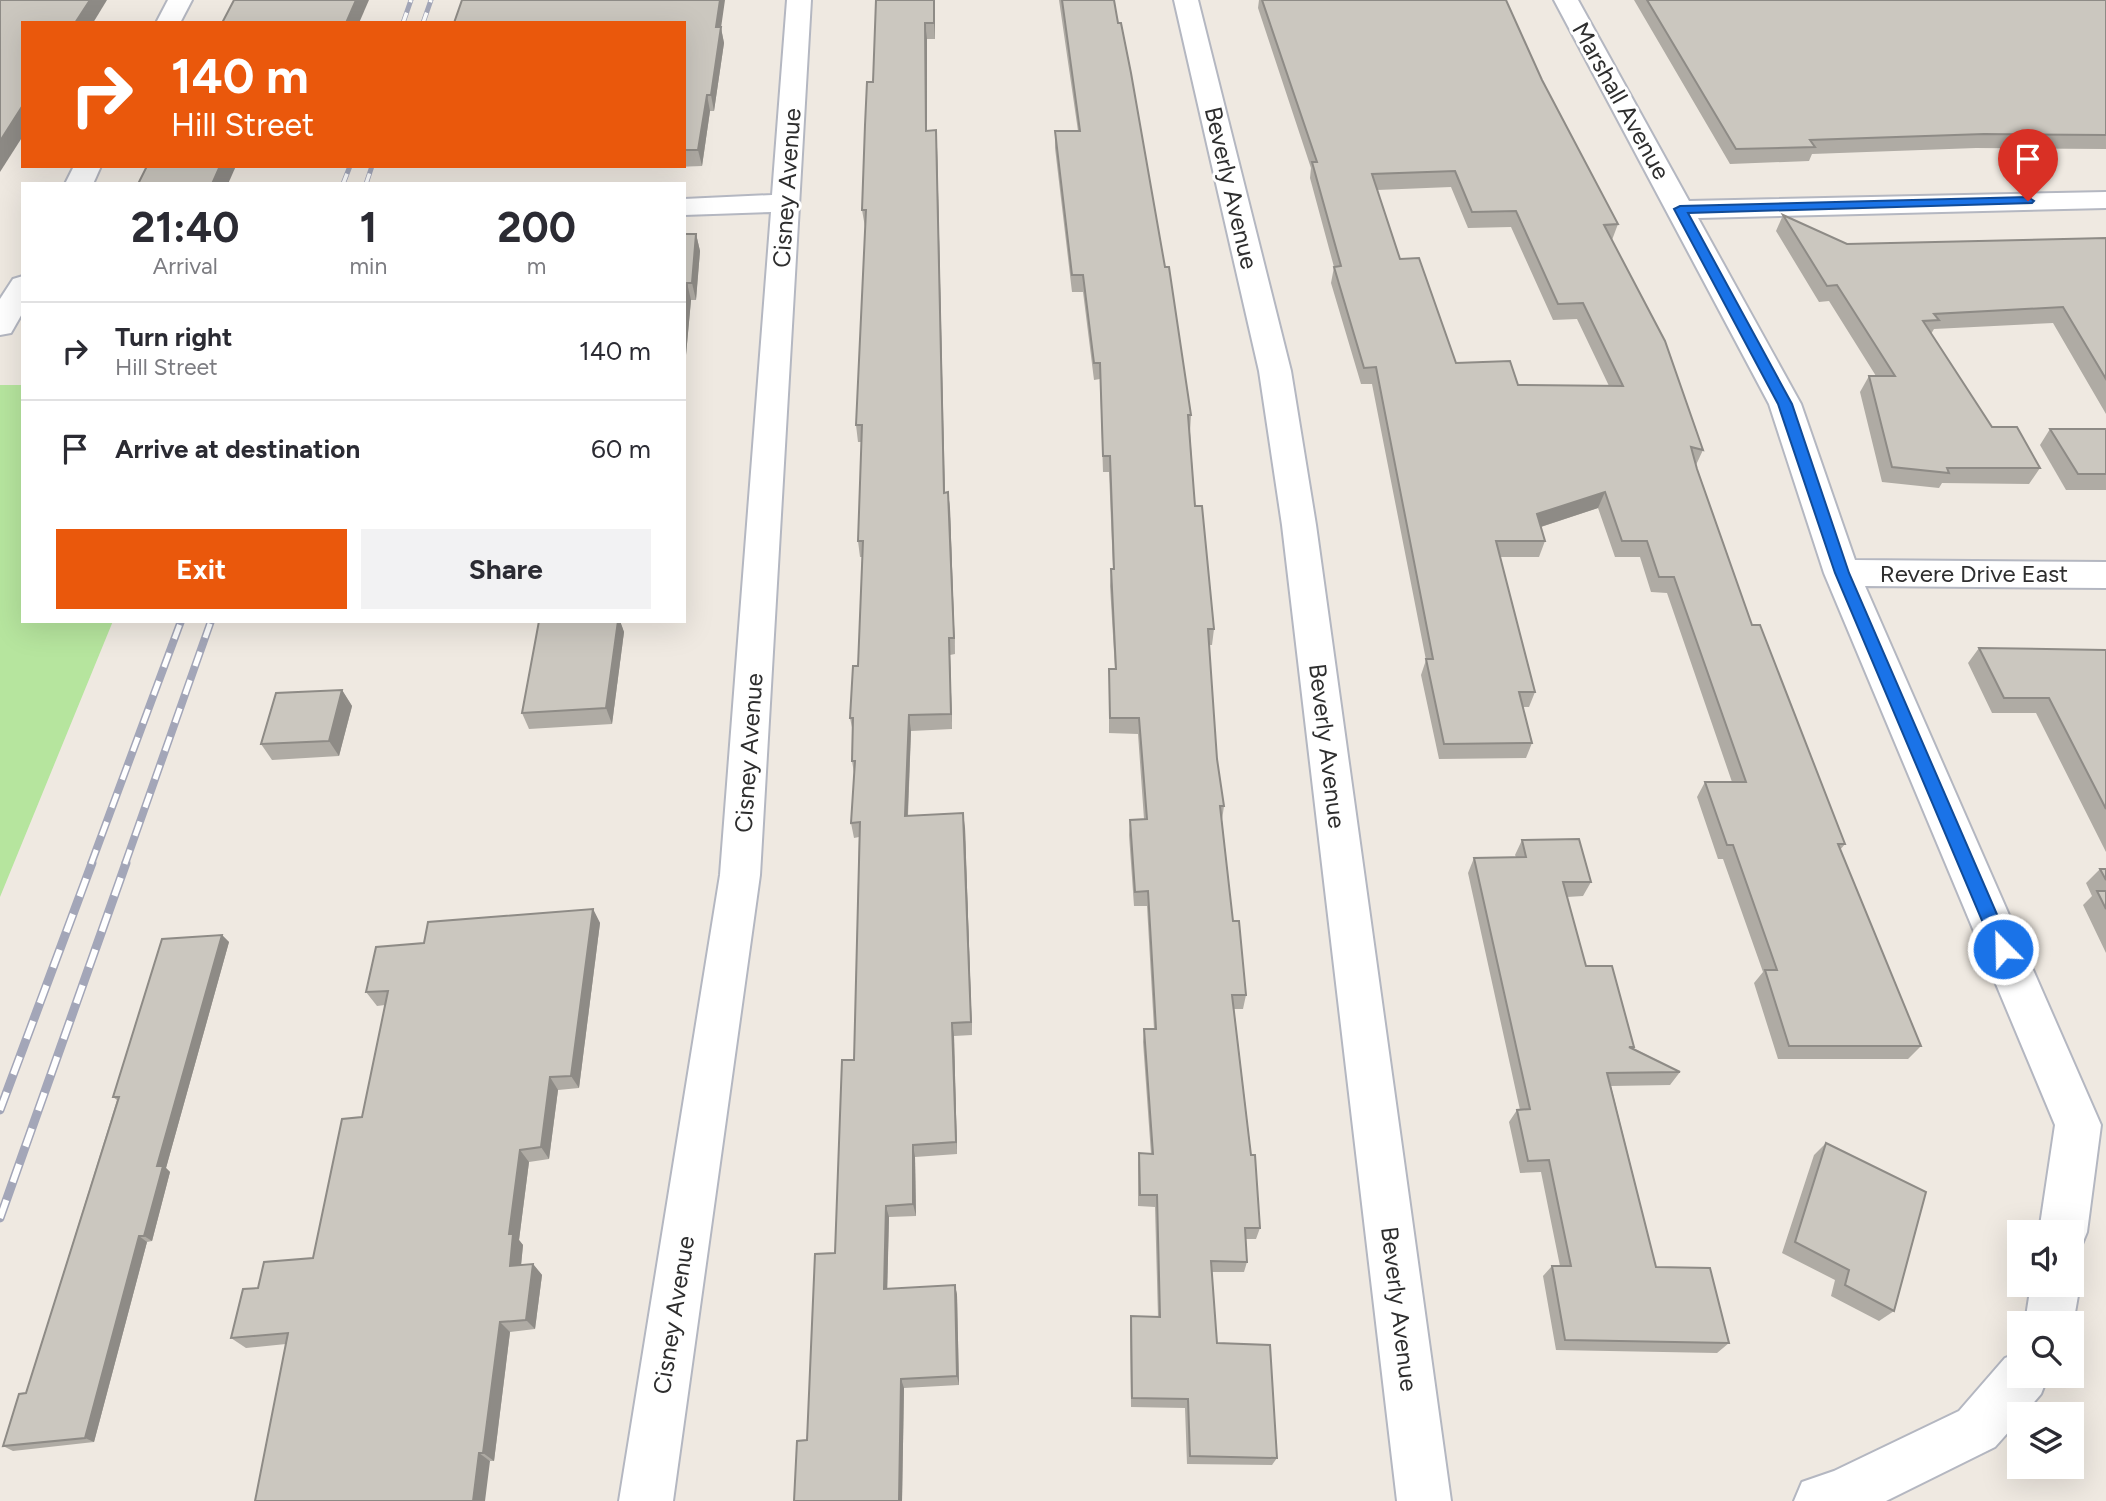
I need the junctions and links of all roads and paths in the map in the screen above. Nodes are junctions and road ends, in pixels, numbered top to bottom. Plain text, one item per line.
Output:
1 (180, 0) edge
2 (799, 0) edge
3 (1186, 0) edge
4 (1566, 0) edge
5 (169, 21) edge
6 (2106, 200) edge
7 (786, 204) junction
8 (686, 207) edge
9 (1680, 209) junction
10 (21, 289) edge
11 (0, 326) edge
12 (1842, 573) junction
13 (2106, 575) edge
14 (2092, 1125) edge
15 (2066, 1220) edge
16 (2013, 1388) edge
17 (646, 1501) edge
18 (1424, 1501) edge
19 (1821, 1501) edge

1 - 5 street
2 - 7 street, Cisney Avenue
3 - 18 street, Beverly Avenue
4 - 9 street, Marshall Avenue
6 - 9 street
7 - 8 street
7 - 17 street, Cisney Avenue
9 - 12 street, Marshall Avenue
10 - 11 street
12 - 13 street, Revere Drive East
12 - 14 street, Marshall Avenue
14 - 15 street
16 - 19 street

